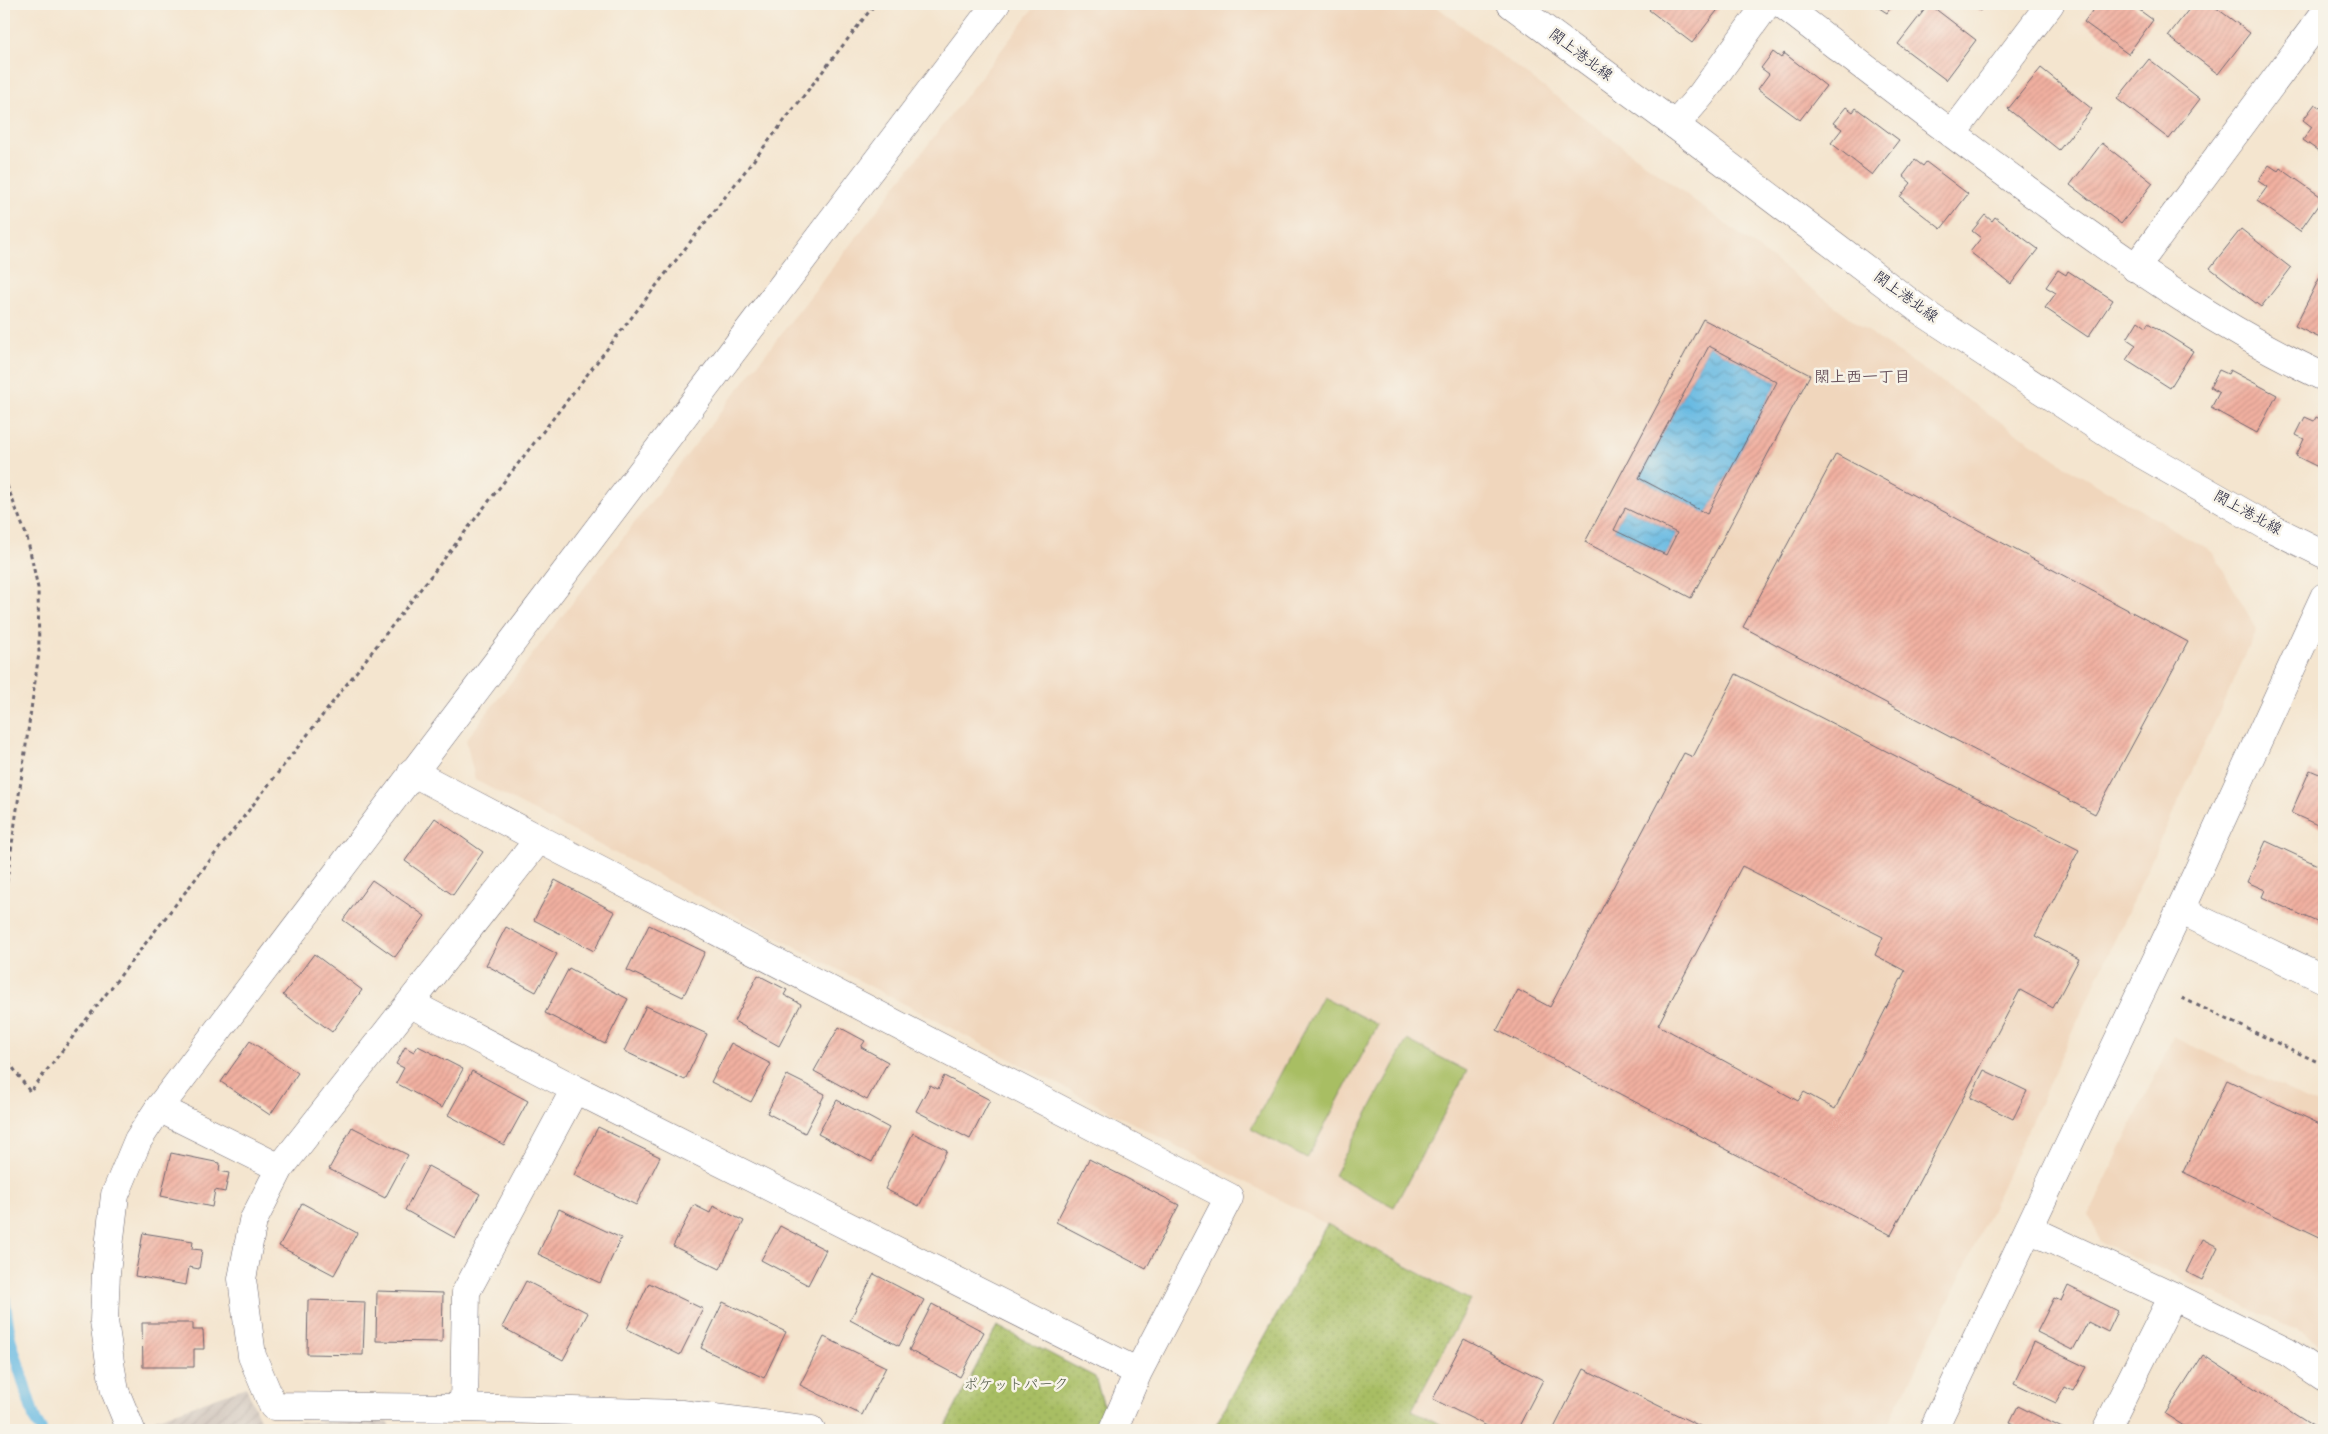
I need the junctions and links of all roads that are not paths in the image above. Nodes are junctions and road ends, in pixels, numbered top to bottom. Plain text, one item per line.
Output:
1 (996, 4) edge
2 (1511, 4) edge
3 (1767, 4) edge
4 (1782, 4) edge
5 (2050, 4) edge
6 (2324, 14) edge
7 (1675, 125) junction
8 (1952, 134) junction
9 (2134, 268) junction
10 (2324, 377) edge
11 (2324, 554) edge
12 (2324, 597) edge
13 (412, 772) junction
14 (539, 839) junction
15 (2180, 910) junction
16 (2324, 978) edge
17 (411, 1004) junction
18 (576, 1089) junction
19 (159, 1108) junction
20 (280, 1168) junction
21 (2029, 1229) junction
22 (2173, 1296) junction
23 (1138, 1372) junction
24 (2324, 1377) edge
25 (464, 1408) junction
26 (131, 1430) edge
27 (811, 1430) edge
28 (1113, 1430) edge
29 (1933, 1430) edge
30 (2106, 1430) edge

1 - 13 street
2 - 7 street, 閖上港北線
3 - 7 street
4 - 8 street
5 - 8 street
6 - 9 street
7 - 11 street, 閖上港北線
8 - 9 street
9 - 10 street
12 - 15 street
13 - 14 street
13 - 19 street
14 - 17 street
14 - 23 street
15 - 16 street
15 - 21 street
17 - 18 street
17 - 20 street
18 - 23 street
18 - 25 street
19 - 20 street
19 - 26 street
20 - 25 street
21 - 22 street
21 - 29 street
22 - 24 street
22 - 30 street
23 - 28 street
25 - 27 street

